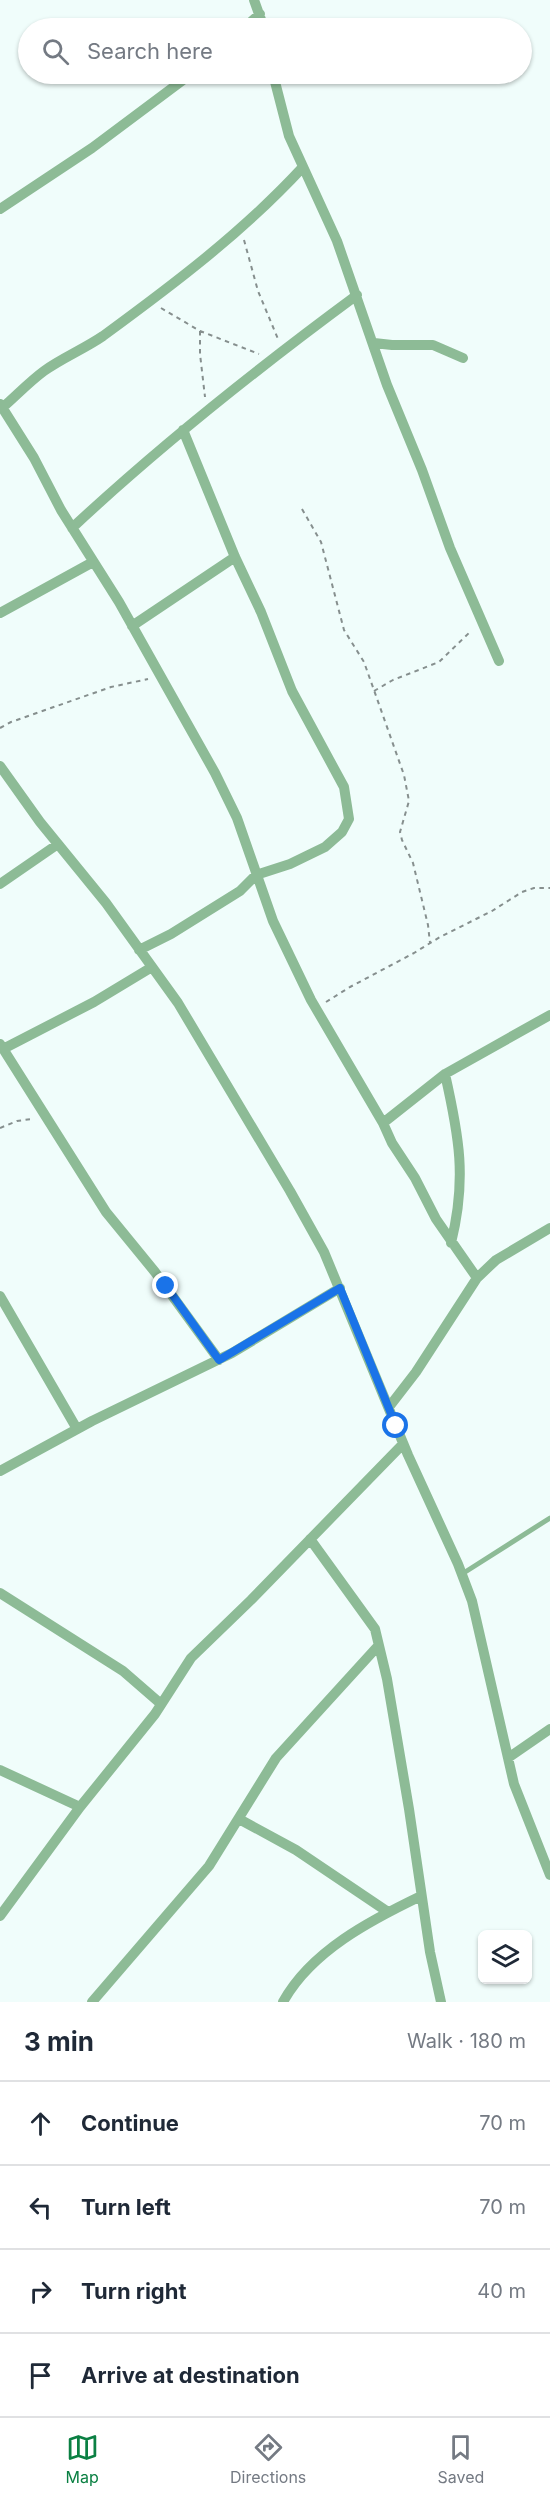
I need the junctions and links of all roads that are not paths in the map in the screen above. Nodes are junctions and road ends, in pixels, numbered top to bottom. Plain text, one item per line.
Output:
1 (254, 0) edge
2 (260, 14) junction
3 (255, 18) edge
4 (261, 18) edge
5 (177, 84) edge
6 (276, 84) edge
7 (303, 167) junction
8 (0, 209) edge
9 (357, 295) junction
10 (374, 343) junction
11 (463, 358) dead end
12 (1, 406) edge
13 (183, 430) junction
14 (72, 528) junction
15 (235, 557) junction
16 (93, 562) junction
17 (0, 613) edge
18 (132, 626) junction
19 (499, 661) dead end
20 (0, 766) edge
21 (58, 844) junction
22 (256, 875) junction
23 (0, 884) edge
24 (139, 950) junction
25 (152, 967) junction
26 (550, 1015) edge
27 (2, 1047) edge
28 (445, 1074) junction
29 (383, 1123) junction
30 (550, 1228) edge
31 (451, 1243) junction
32 (477, 1278) junction
33 (340, 1288) junction
34 (0, 1296) edge
35 (219, 1360) junction
36 (389, 1407) junction
37 (78, 1429) junction
38 (403, 1444) junction
39 (0, 1471) edge
40 (550, 1518) edge
41 (310, 1539) junction
42 (462, 1574) junction
43 (0, 1593) edge
44 (378, 1646) junction
45 (161, 1704) junction
46 (550, 1730) edge
47 (508, 1758) junction
48 (0, 1770) edge
49 (80, 1807) junction
50 (239, 1819) junction
51 (548, 1861) edge
52 (550, 1875) edge
53 (421, 1896) junction
54 (388, 1912) junction
55 (0, 1916) edge
56 (92, 2002) edge
57 (283, 2002) edge
58 (441, 2002) edge

1 - 2 street
2 - 3 street
2 - 4 street
5 - 8 street
6 - 7 street
7 - 9 street
7 - 12 street
9 - 10 street
9 - 13 street
10 - 11 street
10 - 19 street
12 - 14 street
13 - 14 street
13 - 15 street
14 - 16 street
15 - 18 street
15 - 22 street
16 - 17 street
16 - 18 street
18 - 22 street
20 - 21 street
21 - 23 street
21 - 24 street
22 - 24 street
22 - 29 street
24 - 25 street
25 - 27 street
25 - 33 street
26 - 28 street
27 - 35 street
28 - 29 street
28 - 31 street
29 - 31 street
30 - 32 street
31 - 32 street
32 - 36 street
33 - 35 street
33 - 36 street
34 - 37 street
35 - 37 street
36 - 38 street
37 - 39 street
38 - 41 street
38 - 42 street
40 - 42 lane
41 - 44 street
41 - 45 street
42 - 47 street
43 - 45 street
44 - 50 street
44 - 53 street
45 - 49 street
46 - 47 street
47 - 51 street
48 - 49 street
49 - 55 street
50 - 54 street
50 - 56 street
51 - 52 street
53 - 54 street
53 - 58 street
54 - 57 street

